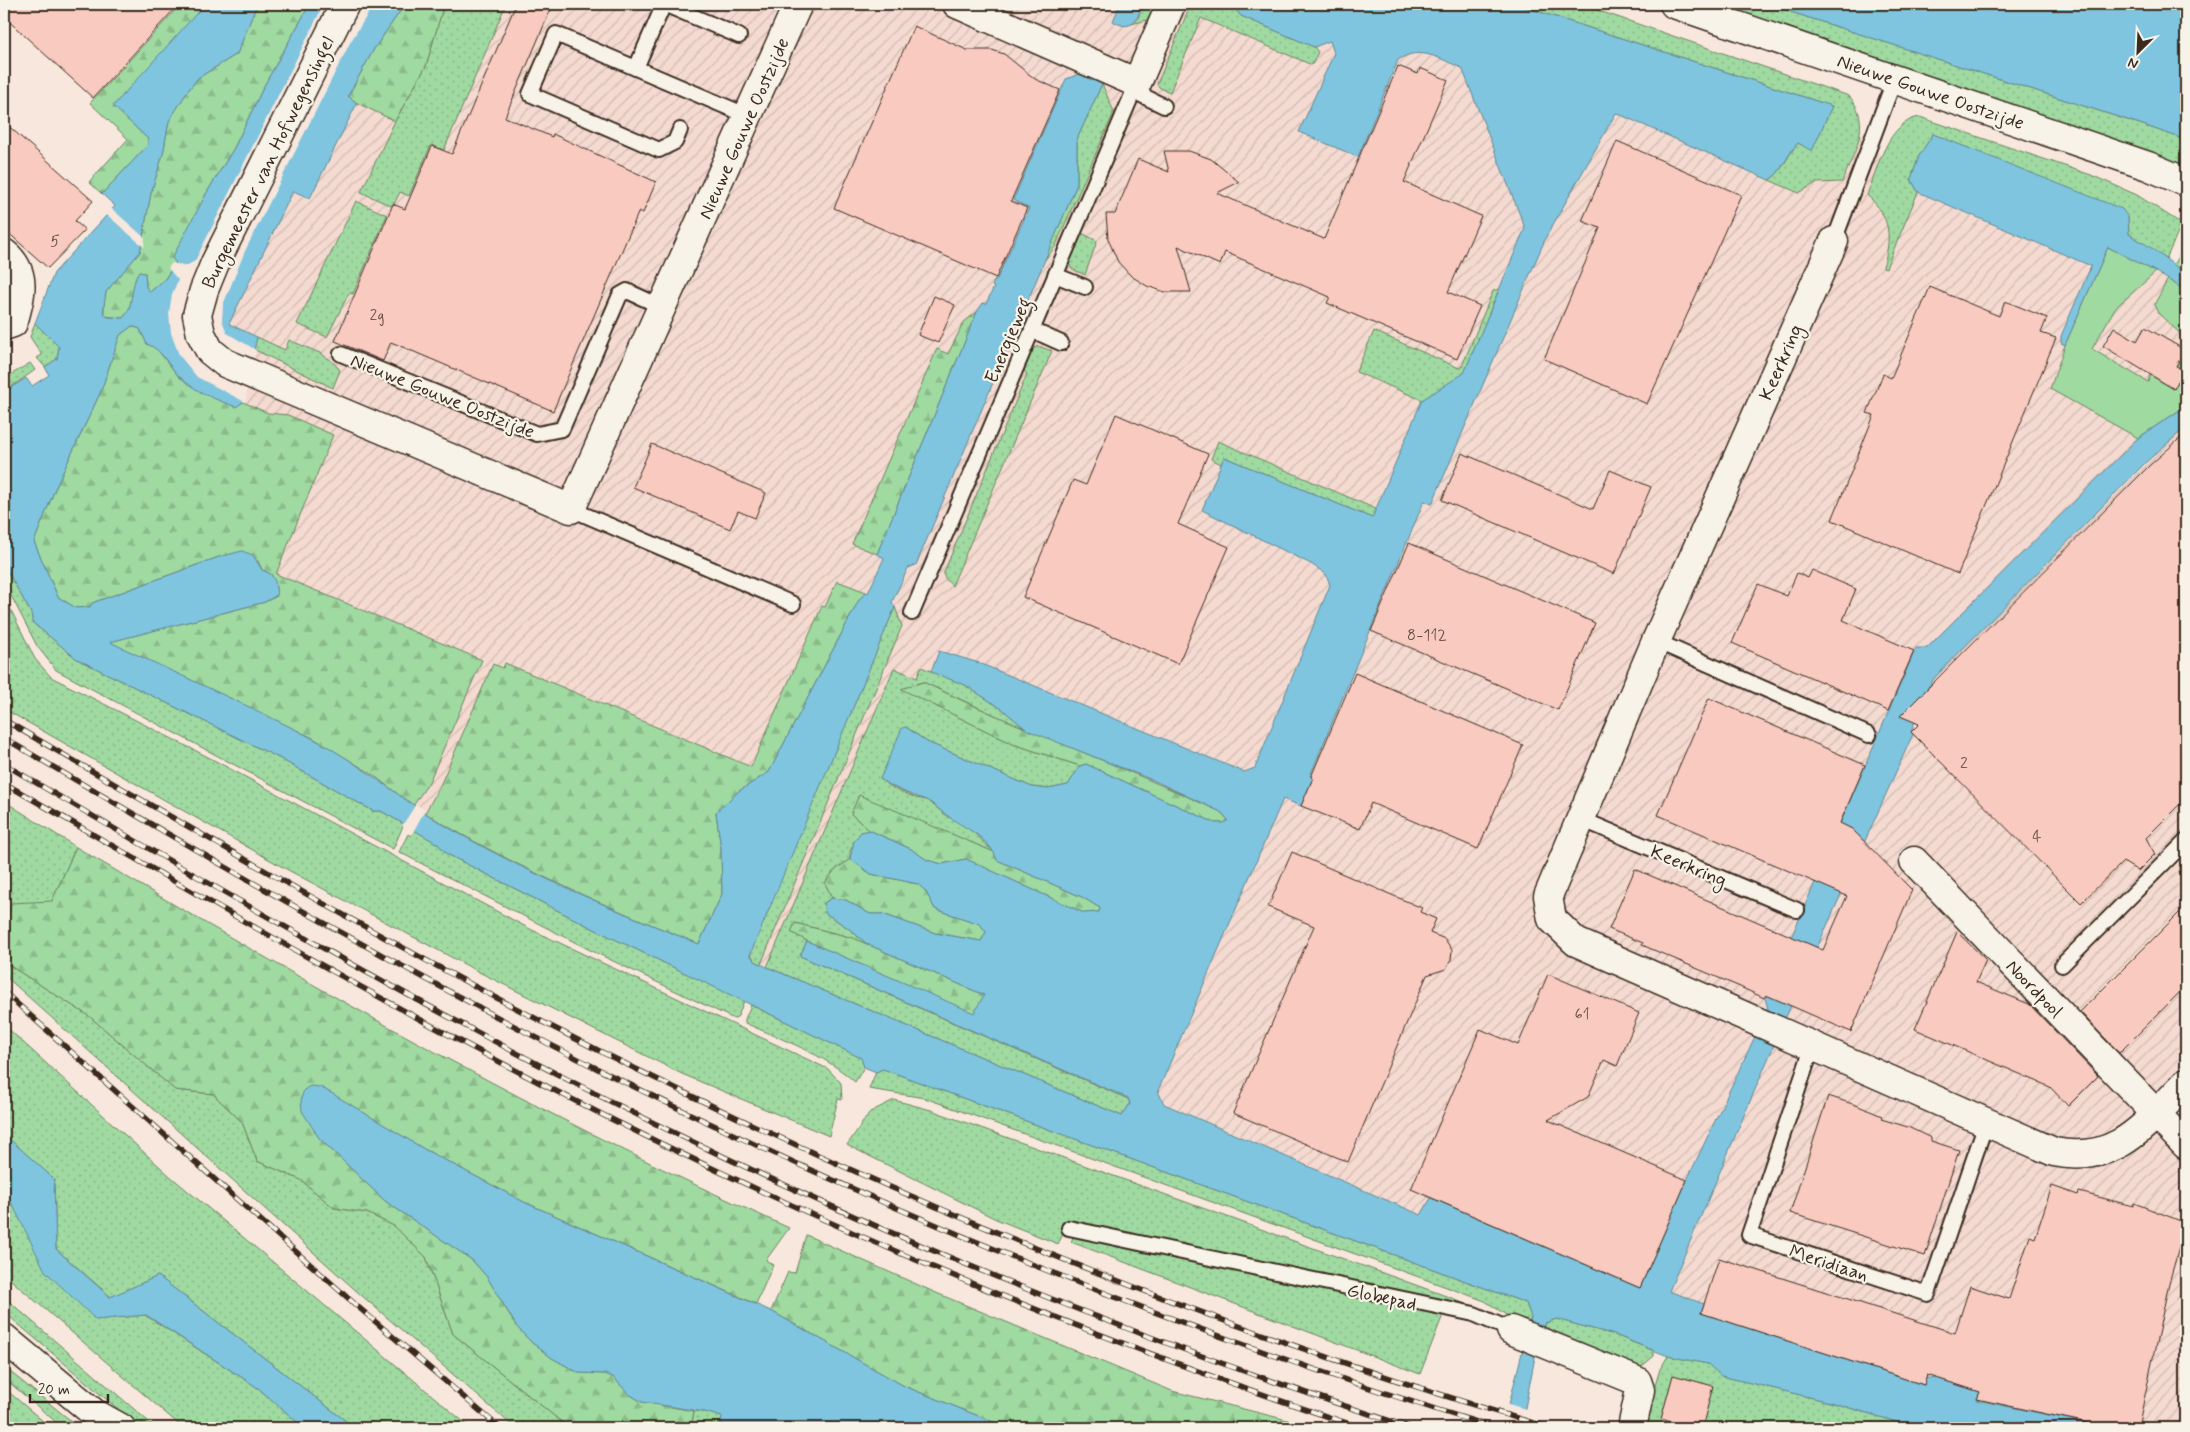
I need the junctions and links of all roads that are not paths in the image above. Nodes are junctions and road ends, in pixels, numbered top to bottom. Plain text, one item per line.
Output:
1 (344, 4) edge
2 (798, 4) edge
3 (957, 4) edge
4 (1171, 4) edge
5 (1674, 4) edge
6 (739, 36) dead end
7 (636, 68) junction
8 (1896, 78) junction
9 (1135, 87) junction
10 (1164, 106) dead end
11 (748, 116) junction
12 (680, 130) dead end
13 (2186, 182) edge
14 (1834, 241) joint
15 (4, 252) edge
16 (1055, 275) junction
17 (1085, 287) dead end
18 (662, 307) junction
19 (4, 326) edge
20 (1032, 330) junction
21 (1061, 343) dead end
22 (341, 354) dead end
23 (571, 509) junction
24 (793, 604) dead end
25 (912, 613) dead end
26 (1656, 641) junction
27 (1869, 735) dead end
28 (1581, 819) junction
29 (2186, 841) edge
30 (1914, 861) dead end
31 (1797, 910) dead end
32 (2062, 965) dead end
33 (1813, 1045) junction
34 (2186, 1083) edge
35 (2155, 1114) junction
36 (1986, 1122) junction
37 (2186, 1145) edge
38 (1069, 1228) dead end
39 (1515, 1332) joint
40 (4, 1338) edge
41 (99, 1421) edge
42 (121, 1428) edge
43 (1632, 1428) edge

1 - 23 street, Burgemeester van Hofwegensingel
2 - 11 street, Nieuwe Gouwe Oostzijde
3 - 9 street
4 - 9 street
5 - 8 street, Nieuwe Gouwe Oostzijde
6 - 7 lane
7 - 11 lane
7 - 12 lane
8 - 13 street, Nieuwe Gouwe Oostzijde
8 - 14 lane, Keerkring
9 - 10 lane
9 - 16 lane, Energieweg
11 - 18 street, Nieuwe Gouwe Oostzijde
14 - 26 street, Keerkring
15 - 19 street
16 - 17 lane
16 - 20 lane, Energieweg
18 - 22 lane, Nieuwe Gouwe Oostzijde
18 - 23 street, Nieuwe Gouwe Oostzijde
20 - 21 lane
20 - 25 lane, Energieweg
23 - 24 lane
26 - 27 lane
26 - 28 street, Keerkring
28 - 31 lane, Keerkring
28 - 33 street, Keerkring
29 - 32 lane
30 - 35 street, Noordpool
33 - 36 street
33 - 36 lane, Meridiaan
34 - 35 street
35 - 36 street
35 - 37 street, Noordpool
38 - 39 lane, Globepad
39 - 43 street, Globepad
40 - 41 street
41 - 42 street

